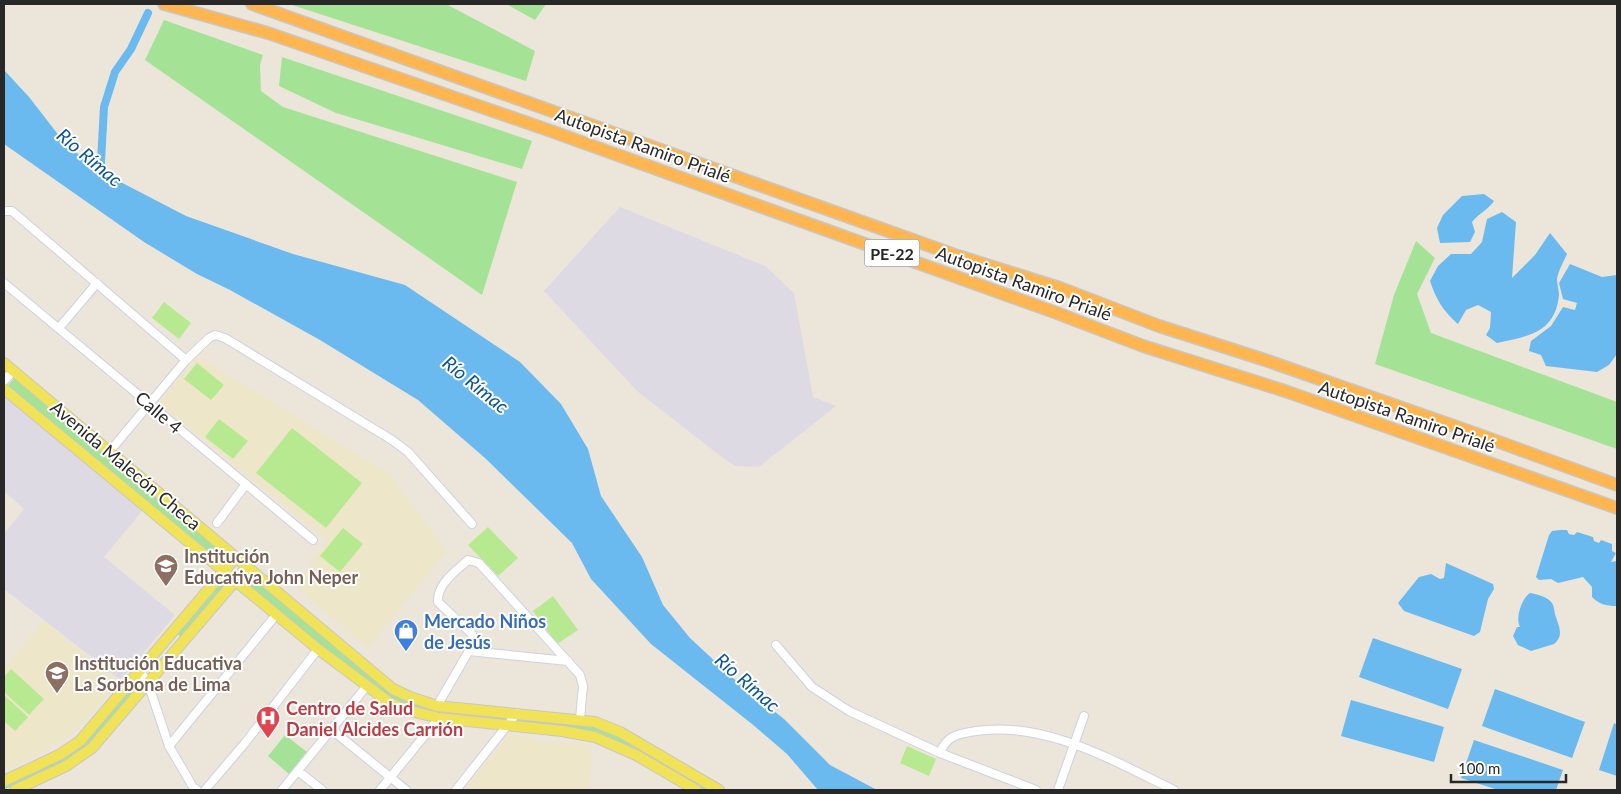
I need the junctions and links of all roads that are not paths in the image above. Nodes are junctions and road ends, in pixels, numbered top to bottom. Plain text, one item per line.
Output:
1 (164, 4) edge
2 (252, 4) edge
3 (4, 211) edge
4 (97, 283) junction
5 (4, 284) edge
6 (59, 328) junction
7 (186, 360) junction
8 (4, 363) edge
9 (12, 371) junction
10 (4, 381) edge
11 (4, 390) edge
12 (150, 404) junction
13 (110, 450) junction
14 (246, 484) junction
15 (1617, 485) edge
16 (1617, 508) edge
17 (217, 524) dead end
18 (472, 524) dead end
19 (313, 540) dead end
20 (236, 557) junction
21 (247, 567) junction
22 (224, 572) junction
23 (235, 581) junction
24 (276, 615) junction
25 (171, 634) junction
26 (182, 644) junction
27 (776, 645) dead end
28 (318, 649) junction
29 (469, 651) junction
30 (568, 662) junction
31 (140, 672) junction
32 (148, 683) junction
33 (366, 687) junction
34 (437, 706) junction
35 (517, 713) junction
36 (1084, 716) dead end
37 (439, 718) junction
38 (580, 719) junction
39 (510, 725) junction
40 (332, 730) junction
41 (1075, 745) junction
42 (169, 746) junction
43 (940, 753) junction
44 (298, 771) junction
45 (390, 778) junction
46 (4, 780) edge
47 (15, 790) edge
48 (197, 790) edge
49 (205, 790) edge
50 (282, 790) edge
51 (322, 790) edge
52 (380, 790) edge
53 (406, 790) edge
54 (456, 790) edge
55 (696, 790) edge
56 (719, 790) edge
57 (1036, 790) edge
58 (1058, 790) edge
59 (1174, 790) edge

1 - 16 highway, Autopista Ramiro Prialé / PE-22
2 - 15 highway, Autopista Ramiro Prialé / PE-22
3 - 4 street
4 - 6 street
4 - 7 street
5 - 6 street, Calle 4
6 - 12 street, Calle 4
7 - 12 street
7 - 18 street
8 - 9 main road, Avenida Malecón Checa
9 - 10 street
9 - 13 main road, Avenida Malecón Checa
11 - 22 main road, Avenida Malecón Checa
12 - 13 street
12 - 14 street, Calle 4
13 - 20 main road, Avenida Malecón Checa
14 - 17 street
14 - 19 street, Calle 4
20 - 21 main road, Avenida Malecón Checa
20 - 22 main road
21 - 23 main road
21 - 34 main road, Avenida Malecón Checa
22 - 23 main road, Avenida Malecón Checa
22 - 25 main road
23 - 24 main road, Avenida Malecón Checa
23 - 26 main road
24 - 28 main road, Avenida Malecón Checa
24 - 42 street
25 - 26 main road
25 - 31 main road
26 - 32 main road
27 - 43 street
28 - 33 main road, Avenida Malecón Checa
28 - 49 street
29 - 30 street
29 - 30 street
29 - 34 street
30 - 38 street
31 - 32 street
31 - 46 main road
32 - 42 street
32 - 47 main road
33 - 37 main road, Avenida Malecón Checa
33 - 40 street
34 - 35 main road, Avenida Malecón Checa
35 - 38 main road, Avenida Malecón Checa
35 - 39 street
36 - 41 street
37 - 39 main road, Avenida Malecón Checa
37 - 45 street
38 - 56 main road, Avenida Malecón Checa
39 - 54 street
39 - 55 main road, Avenida Malecón Checa
40 - 44 street
40 - 45 street
41 - 43 street
41 - 58 street
41 - 59 street
42 - 48 street
43 - 57 street
44 - 50 street
44 - 51 street
45 - 52 street
45 - 53 street

